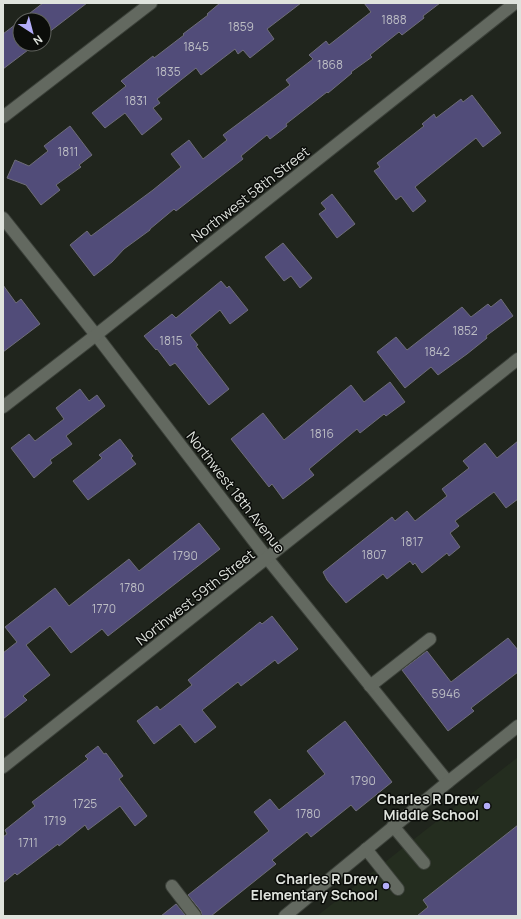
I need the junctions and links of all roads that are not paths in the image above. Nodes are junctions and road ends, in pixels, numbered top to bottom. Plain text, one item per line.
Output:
1 (151, 3) edge
2 (515, 3) edge
3 (3, 117) edge
4 (3, 218) edge
5 (96, 335) junction
6 (518, 359) edge
7 (3, 407) edge
8 (267, 558) junction
9 (430, 639) dead end
10 (370, 686) junction
11 (518, 726) edge
12 (3, 767) edge
13 (448, 782) junction
14 (393, 826) junction
15 (366, 849) junction
16 (424, 863) dead end
17 (172, 886) dead end
18 (398, 889) dead end
19 (195, 916) edge
20 (285, 916) edge

1 - 3 street
2 - 5 street, Northwest 58th Street
4 - 5 street, Northwest 18th Avenue
5 - 7 street, Northwest 58th Street
5 - 8 street, Northwest 18th Avenue
6 - 8 street, Northwest 59th Street
8 - 10 street, Northwest 18th Avenue
8 - 12 street, Northwest 59th Street
9 - 10 street
10 - 13 street, Northwest 18th Avenue
11 - 13 street
13 - 14 street
14 - 15 street
14 - 16 street
15 - 18 street
15 - 20 street
17 - 19 street

